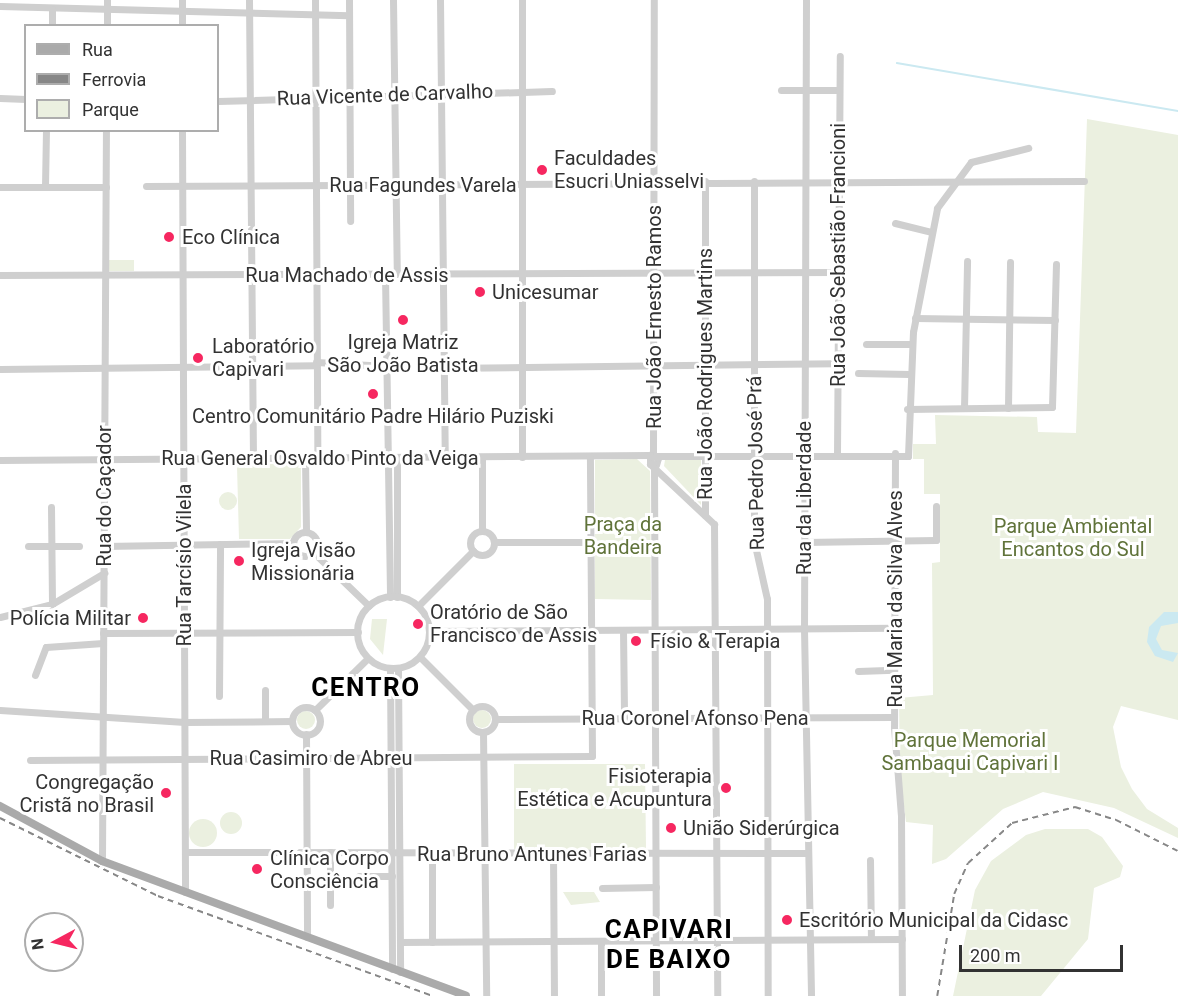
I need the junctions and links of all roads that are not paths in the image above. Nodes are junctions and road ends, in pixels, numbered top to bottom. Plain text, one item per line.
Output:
1 (107, 0) edge
2 (182, 0) edge
3 (249, 0) edge
4 (315, 0) edge
5 (349, 0) edge
6 (393, 0) edge
7 (440, 0) edge
8 (522, 0) edge
9 (654, 0) edge
10 (806, 0) edge
11 (0, 6) edge
12 (52, 9) junction
13 (182, 10) junction
14 (107, 11) junction
15 (250, 13) junction
16 (315, 15) junction
17 (349, 15) junction
18 (52, 24) edge
19 (106, 24) edge
20 (182, 24) edge
21 (840, 56) dead end
22 (781, 90) dead end
23 (806, 90) junction
24 (839, 90) junction
25 (522, 91) junction
26 (552, 91) dead end
27 (394, 92) junction
28 (441, 92) junction
29 (349, 94) junction
30 (315, 96) junction
31 (0, 98) edge
32 (24, 99) edge
33 (250, 99) junction
34 (219, 101) edge
35 (46, 132) dead end
36 (106, 132) edge
37 (182, 132) edge
38 (1028, 148) dead end
39 (654, 180) junction
40 (839, 180) junction
41 (705, 181) junction
42 (754, 181) junction
43 (805, 181) junction
44 (952, 181) junction
45 (1084, 181) dead end
46 (350, 185) junction
47 (395, 185) junction
48 (442, 185) junction
49 (522, 185) junction
50 (146, 186) dead end
51 (183, 186) junction
52 (251, 186) junction
53 (315, 186) junction
54 (0, 187) edge
55 (45, 187) junction
56 (106, 187) junction
57 (350, 221) dead end
58 (895, 223) dead end
59 (930, 232) junction
60 (967, 261) dead end
61 (1010, 262) dead end
62 (1056, 264) dead end
63 (754, 272) junction
64 (805, 272) junction
65 (838, 272) junction
66 (654, 273) junction
67 (705, 273) junction
68 (105, 274) junction
69 (396, 274) junction
70 (443, 274) junction
71 (522, 274) junction
72 (0, 275) edge
73 (251, 275) junction
74 (316, 275) junction
75 (385, 275) junction
76 (183, 276) junction
77 (915, 318) junction
78 (966, 318) junction
79 (1009, 319) junction
80 (1055, 320) junction
81 (866, 344) dead end
82 (912, 344) junction
83 (805, 363) junction
84 (837, 363) junction
85 (316, 364) junction
86 (705, 364) junction
87 (754, 364) junction
88 (653, 365) junction
89 (387, 366) junction
90 (252, 367) junction
91 (522, 367) junction
92 (105, 368) junction
93 (183, 368) junction
94 (444, 368) junction
95 (0, 369) edge
96 (858, 373) dead end
97 (909, 374) junction
98 (964, 408) junction
99 (1008, 408) junction
100 (907, 409) junction
101 (903, 453) junction
102 (754, 455) junction
103 (805, 455) junction
104 (837, 455) junction
105 (590, 456) junction
106 (705, 456) junction
107 (445, 457) junction
108 (482, 457) junction
109 (522, 457) junction
110 (305, 458) junction
111 (317, 458) junction
112 (393, 458) junction
113 (104, 459) junction
114 (184, 459) junction
115 (253, 459) junction
116 (0, 460) edge
117 (653, 460) junction
118 (936, 506) dead end
119 (51, 507) dead end
120 (705, 515) junction
121 (482, 531) junction
122 (306, 532) junction
123 (895, 541) junction
124 (494, 542) junction
125 (591, 542) junction
126 (804, 542) junction
127 (293, 543) junction
128 (220, 544) junction
129 (184, 545) junction
130 (28, 546) dead end
131 (51, 546) junction
132 (79, 546) dead end
133 (104, 546) junction
134 (473, 551) junction
135 (314, 553) junction
136 (104, 573) junction
137 (393, 597) junction
138 (52, 604) junction
139 (369, 606) junction
140 (418, 606) junction
141 (0, 617) edge
142 (894, 628) junction
143 (714, 629) junction
144 (767, 629) junction
145 (804, 629) junction
146 (591, 630) junction
147 (623, 630) junction
148 (654, 630) junction
149 (429, 631) junction
150 (358, 632) junction
151 (103, 633) junction
152 (184, 633) junction
153 (219, 633) junction
154 (103, 642) junction
155 (420, 657) junction
156 (368, 658) junction
157 (394, 668) junction
158 (894, 670) junction
159 (858, 671) dead end
160 (35, 675) dead end
161 (265, 690) dead end
162 (219, 696) dead end
163 (0, 710) edge
164 (315, 710) junction
165 (472, 710) junction
166 (767, 717) junction
167 (806, 717) junction
168 (894, 717) junction
169 (103, 718) junction
170 (592, 718) junction
171 (624, 718) junction
172 (655, 718) junction
173 (715, 718) junction
174 (495, 719) junction
175 (265, 721) junction
176 (292, 721) junction
177 (184, 722) junction
178 (483, 732) junction
179 (306, 734) junction
180 (395, 757) junction
181 (483, 757) junction
182 (306, 758) junction
183 (103, 759) junction
184 (185, 759) junction
185 (30, 760) dead end
186 (0, 806) edge
187 (185, 852) junction
188 (307, 852) junction
189 (330, 852) junction
190 (395, 853) junction
191 (716, 853) junction
192 (768, 853) junction
193 (808, 853) junction
194 (432, 854) junction
195 (484, 854) junction
196 (553, 854) junction
197 (655, 854) junction
198 (102, 861) junction
199 (870, 861) dead end
200 (359, 876) dead end
201 (392, 876) junction
202 (656, 887) junction
203 (602, 888) dead end
204 (185, 892) junction
205 (330, 905) dead end
206 (307, 937) junction
207 (871, 939) junction
208 (902, 939) junction
209 (716, 940) junction
210 (768, 940) junction
211 (810, 940) junction
212 (553, 941) junction
213 (601, 941) junction
214 (656, 941) junction
215 (400, 942) junction
216 (432, 942) junction
217 (485, 942) junction
218 (396, 970) junction
219 (466, 996) edge
220 (486, 996) edge
221 (554, 996) edge
222 (601, 996) edge
223 (656, 996) edge
224 (717, 996) edge
225 (768, 996) edge
226 (811, 996) edge
227 (902, 996) edge

1 - 14 street
2 - 13 street
3 - 15 street
4 - 16 street
5 - 17 street
6 - 27 street
7 - 28 street
8 - 25 street
9 - 39 street, Rua João Ernesto Ramos
10 - 23 street, Rua da Liberdade
11 - 12 street
12 - 14 street
12 - 18 street
13 - 14 street
13 - 15 street
13 - 20 street
14 - 19 street
15 - 16 street
15 - 33 street
16 - 17 street
16 - 30 street
17 - 29 street
21 - 24 street, Rua João Sebastião Francioni
22 - 23 street
23 - 24 street
23 - 43 street, Rua da Liberdade
24 - 40 street, Rua João Sebastião Francioni
25 - 26 street, Rua Vicente de Carvalho
25 - 28 street, Rua Vicente de Carvalho
25 - 49 street
27 - 28 street, Rua Vicente de Carvalho
27 - 29 street, Rua Vicente de Carvalho
27 - 47 street
28 - 48 street
29 - 30 street, Rua Vicente de Carvalho
29 - 46 street
30 - 33 street, Rua Vicente de Carvalho
30 - 53 street
31 - 32 street
33 - 34 street, Rua Vicente de Carvalho
33 - 52 street
35 - 55 street
36 - 56 street, Rua do Caçador
37 - 51 street, Rua Tarcísio Vilela
38 - 44 street
39 - 41 street, Rua Fagundes Varela
39 - 49 street, Rua Fagundes Varela
39 - 66 street, Rua João Ernesto Ramos
40 - 43 street, Rua Fagundes Varela
40 - 44 street, Rua Fagundes Varela
40 - 65 street, Rua João Sebastião Francioni
41 - 42 street, Rua Fagundes Varela
41 - 67 street, Rua João Rodrigues Martins
42 - 43 street, Rua Fagundes Varela
42 - 63 street, Rua Pedro José Prá
43 - 64 street, Rua da Liberdade
44 - 45 street, Rua Fagundes Varela
44 - 59 street, Rua Maria da Silva Alves
46 - 47 street, Rua Fagundes Varela
46 - 53 street, Rua Fagundes Varela
46 - 57 street
47 - 48 street, Rua Fagundes Varela
47 - 69 street
48 - 49 street, Rua Fagundes Varela
48 - 70 street
49 - 71 street
50 - 51 street, Rua Fagundes Varela
51 - 52 street, Rua Fagundes Varela
51 - 76 street, Rua Tarcísio Vilela
52 - 53 street, Rua Fagundes Varela
52 - 73 street
53 - 74 street
54 - 55 street
55 - 56 street
56 - 68 street, Rua do Caçador
58 - 59 street
59 - 77 street, Rua Maria da Silva Alves
60 - 78 street
61 - 79 street
62 - 80 street
63 - 64 street, Rua Machado de Assis
63 - 67 street, Rua Machado de Assis
63 - 87 street, Rua Pedro José Prá
64 - 65 street, Rua Machado de Assis
64 - 83 street, Rua da Liberdade
65 - 84 street, Rua João Sebastião Francioni
66 - 67 street, Rua Machado de Assis
66 - 71 street, Rua Machado de Assis
66 - 88 street, Rua João Ernesto Ramos
67 - 86 street, Rua João Rodrigues Martins
68 - 72 street, Rua Machado de Assis
68 - 76 street, Rua Machado de Assis
68 - 92 street, Rua do Caçador
69 - 70 street, Rua Machado de Assis
69 - 75 street, Rua Machado de Assis
70 - 71 street, Rua Machado de Assis
70 - 94 street
71 - 91 street
73 - 74 street, Rua Machado de Assis
73 - 76 street, Rua Machado de Assis
73 - 90 street
74 - 75 street, Rua Machado de Assis
74 - 85 street
75 - 89 street
76 - 93 street, Rua Tarcísio Vilela
77 - 78 street
77 - 82 street, Rua Maria da Silva Alves
78 - 79 street
78 - 98 street
79 - 80 street
79 - 99 street
80 - 99 street
81 - 82 street
82 - 97 street, Rua Maria da Silva Alves
83 - 84 street
83 - 87 street
83 - 103 street, Rua da Liberdade
84 - 104 street, Rua João Sebastião Francioni
85 - 89 street
85 - 90 street
85 - 111 street
86 - 87 street
86 - 88 street
86 - 106 street, Rua João Rodrigues Martins
87 - 102 street, Rua Pedro José Prá
88 - 91 street
88 - 117 street, Rua João Ernesto Ramos
89 - 112 street
90 - 93 street
90 - 115 street
91 - 94 street
91 - 109 street
92 - 93 street
92 - 95 street
92 - 113 street, Rua do Caçador
93 - 114 street, Rua Tarcísio Vilela
94 - 107 street
96 - 97 street
97 - 100 street, Rua Maria da Silva Alves
98 - 99 street
98 - 100 street
100 - 101 street, Rua Maria da Silva Alves
101 - 104 street, Rua General Osvaldo Pinto da Veiga
101 - 123 street, Rua Maria da Silva Alves
102 - 103 street, Rua General Osvaldo Pinto da Veiga
102 - 106 street, Rua General Osvaldo Pinto da Veiga
102 - 144 street, Rua Pedro José Prá
103 - 104 street, Rua General Osvaldo Pinto da Veiga
103 - 126 street, Rua da Liberdade
105 - 109 street, Rua General Osvaldo Pinto da Veiga
105 - 117 street, Rua General Osvaldo Pinto da Veiga
105 - 125 street
106 - 117 street, Rua General Osvaldo Pinto da Veiga
106 - 120 street, Rua João Rodrigues Martins
107 - 108 street, Rua General Osvaldo Pinto da Veiga
107 - 112 street, Rua General Osvaldo Pinto da Veiga
108 - 109 street, Rua General Osvaldo Pinto da Veiga
108 - 121 street
110 - 111 street, Rua General Osvaldo Pinto da Veiga
110 - 115 street, Rua General Osvaldo Pinto da Veiga
110 - 122 street
111 - 112 street, Rua General Osvaldo Pinto da Veiga
112 - 137 street
113 - 114 street, Rua General Osvaldo Pinto da Veiga
113 - 116 street, Rua General Osvaldo Pinto da Veiga
113 - 133 street, Rua do Caçador
114 - 115 street, Rua General Osvaldo Pinto da Veiga
114 - 129 street, Rua Tarcísio Vilela
117 - 120 street
117 - 148 street, Rua João Ernesto Ramos
118 - 123 street
119 - 131 street
120 - 143 street, Rua João Rodrigues Martins
121 - 124 street
121 - 134 street
122 - 127 street
122 - 135 street
123 - 126 street
123 - 142 street, Rua Maria da Silva Alves
124 - 125 street
124 - 134 street
125 - 146 street
126 - 145 street, Rua da Liberdade
127 - 128 street
127 - 135 street
128 - 129 street
128 - 153 street
129 - 133 street
129 - 152 street, Rua Tarcísio Vilela
130 - 131 street
131 - 132 street
131 - 138 street
133 - 136 street, Rua do Caçador
134 - 140 street
135 - 139 street
136 - 138 street
136 - 151 street, Rua do Caçador
137 - 139 street
137 - 140 street
138 - 141 street
139 - 150 street
140 - 149 street
142 - 145 street
142 - 158 street, Rua Maria da Silva Alves
143 - 144 street
143 - 148 street
143 - 173 street, Rua João Rodrigues Martins
144 - 145 street
144 - 166 street, Rua Pedro José Prá
145 - 167 street, Rua da Liberdade
146 - 147 street
146 - 149 street
146 - 170 street
147 - 148 street
147 - 171 street
148 - 172 street, Rua João Ernesto Ramos
149 - 155 street
150 - 153 street
150 - 156 street
151 - 152 street
151 - 154 street, Rua do Caçador
152 - 153 street
152 - 177 street, Rua Tarcísio Vilela
153 - 162 street
154 - 160 street
154 - 169 street, Rua do Caçador
155 - 157 street
155 - 165 street
156 - 157 street
156 - 164 street
157 - 180 street
158 - 159 street
158 - 168 street, Rua Maria da Silva Alves
161 - 175 street
163 - 169 street
164 - 176 street
164 - 179 street
165 - 174 street
165 - 178 street
166 - 167 street, Rua Coronel Afonso Pena
166 - 173 street, Rua Coronel Afonso Pena
166 - 192 street, Rua Pedro José Prá
167 - 168 street, Rua Coronel Afonso Pena
167 - 193 street, Rua da Liberdade
168 - 208 street, Rua Maria da Silva Alves
169 - 177 street
169 - 183 street, Rua do Caçador
170 - 171 street, Rua Coronel Afonso Pena
170 - 174 street, Rua Coronel Afonso Pena
170 - 181 street, Rua Casimiro de Abreu
171 - 172 street, Rua Coronel Afonso Pena
172 - 173 street, Rua Coronel Afonso Pena
172 - 197 street, Rua João Ernesto Ramos
173 - 191 street, Rua João Rodrigues Martins
174 - 178 street
175 - 176 street
175 - 177 street
176 - 179 street
177 - 184 street, Rua Tarcísio Vilela
178 - 181 street
179 - 182 street
180 - 181 street, Rua Casimiro de Abreu
180 - 182 street, Rua Casimiro de Abreu
180 - 190 street
181 - 195 street
182 - 184 street, Rua Casimiro de Abreu
182 - 188 street
183 - 184 street, Rua Casimiro de Abreu
183 - 185 street, Rua Casimiro de Abreu
183 - 198 street, Rua do Caçador
184 - 187 street, Rua Tarcísio Vilela
186 - 198 main road
187 - 188 street, Rua Bruno Antunes Farias
187 - 204 street, Rua Tarcísio Vilela
188 - 189 street, Rua Bruno Antunes Farias
188 - 206 street
189 - 190 street, Rua Bruno Antunes Farias
189 - 205 street
190 - 194 street, Rua Bruno Antunes Farias
190 - 201 street
190 - 215 street
191 - 192 street, Rua Bruno Antunes Farias
191 - 197 street, Rua Bruno Antunes Farias
191 - 209 street, Rua João Rodrigues Martins
192 - 193 street, Rua Bruno Antunes Farias
192 - 210 street, Rua Pedro José Prá
193 - 211 street, Rua da Liberdade
194 - 195 street, Rua Bruno Antunes Farias
194 - 216 street
195 - 196 street, Rua Bruno Antunes Farias
195 - 217 street
196 - 197 street, Rua Bruno Antunes Farias
196 - 212 street
197 - 202 street, Rua João Ernesto Ramos
198 - 204 main road
199 - 207 street
200 - 201 street
201 - 218 street
202 - 203 street
202 - 214 street, Rua João Ernesto Ramos
204 - 206 main road
206 - 218 main road
207 - 208 street
207 - 211 street
208 - 227 street, Rua Maria da Silva Alves
209 - 210 street
209 - 214 street
209 - 224 street, Rua João Rodrigues Martins
210 - 211 street
210 - 225 street, Rua Pedro José Prá
211 - 226 street, Rua da Liberdade
212 - 213 street
212 - 217 street
212 - 221 street
213 - 214 street
213 - 222 street
214 - 223 street, Rua João Ernesto Ramos
215 - 216 street
215 - 218 street
216 - 217 street
217 - 220 street
218 - 219 main road

